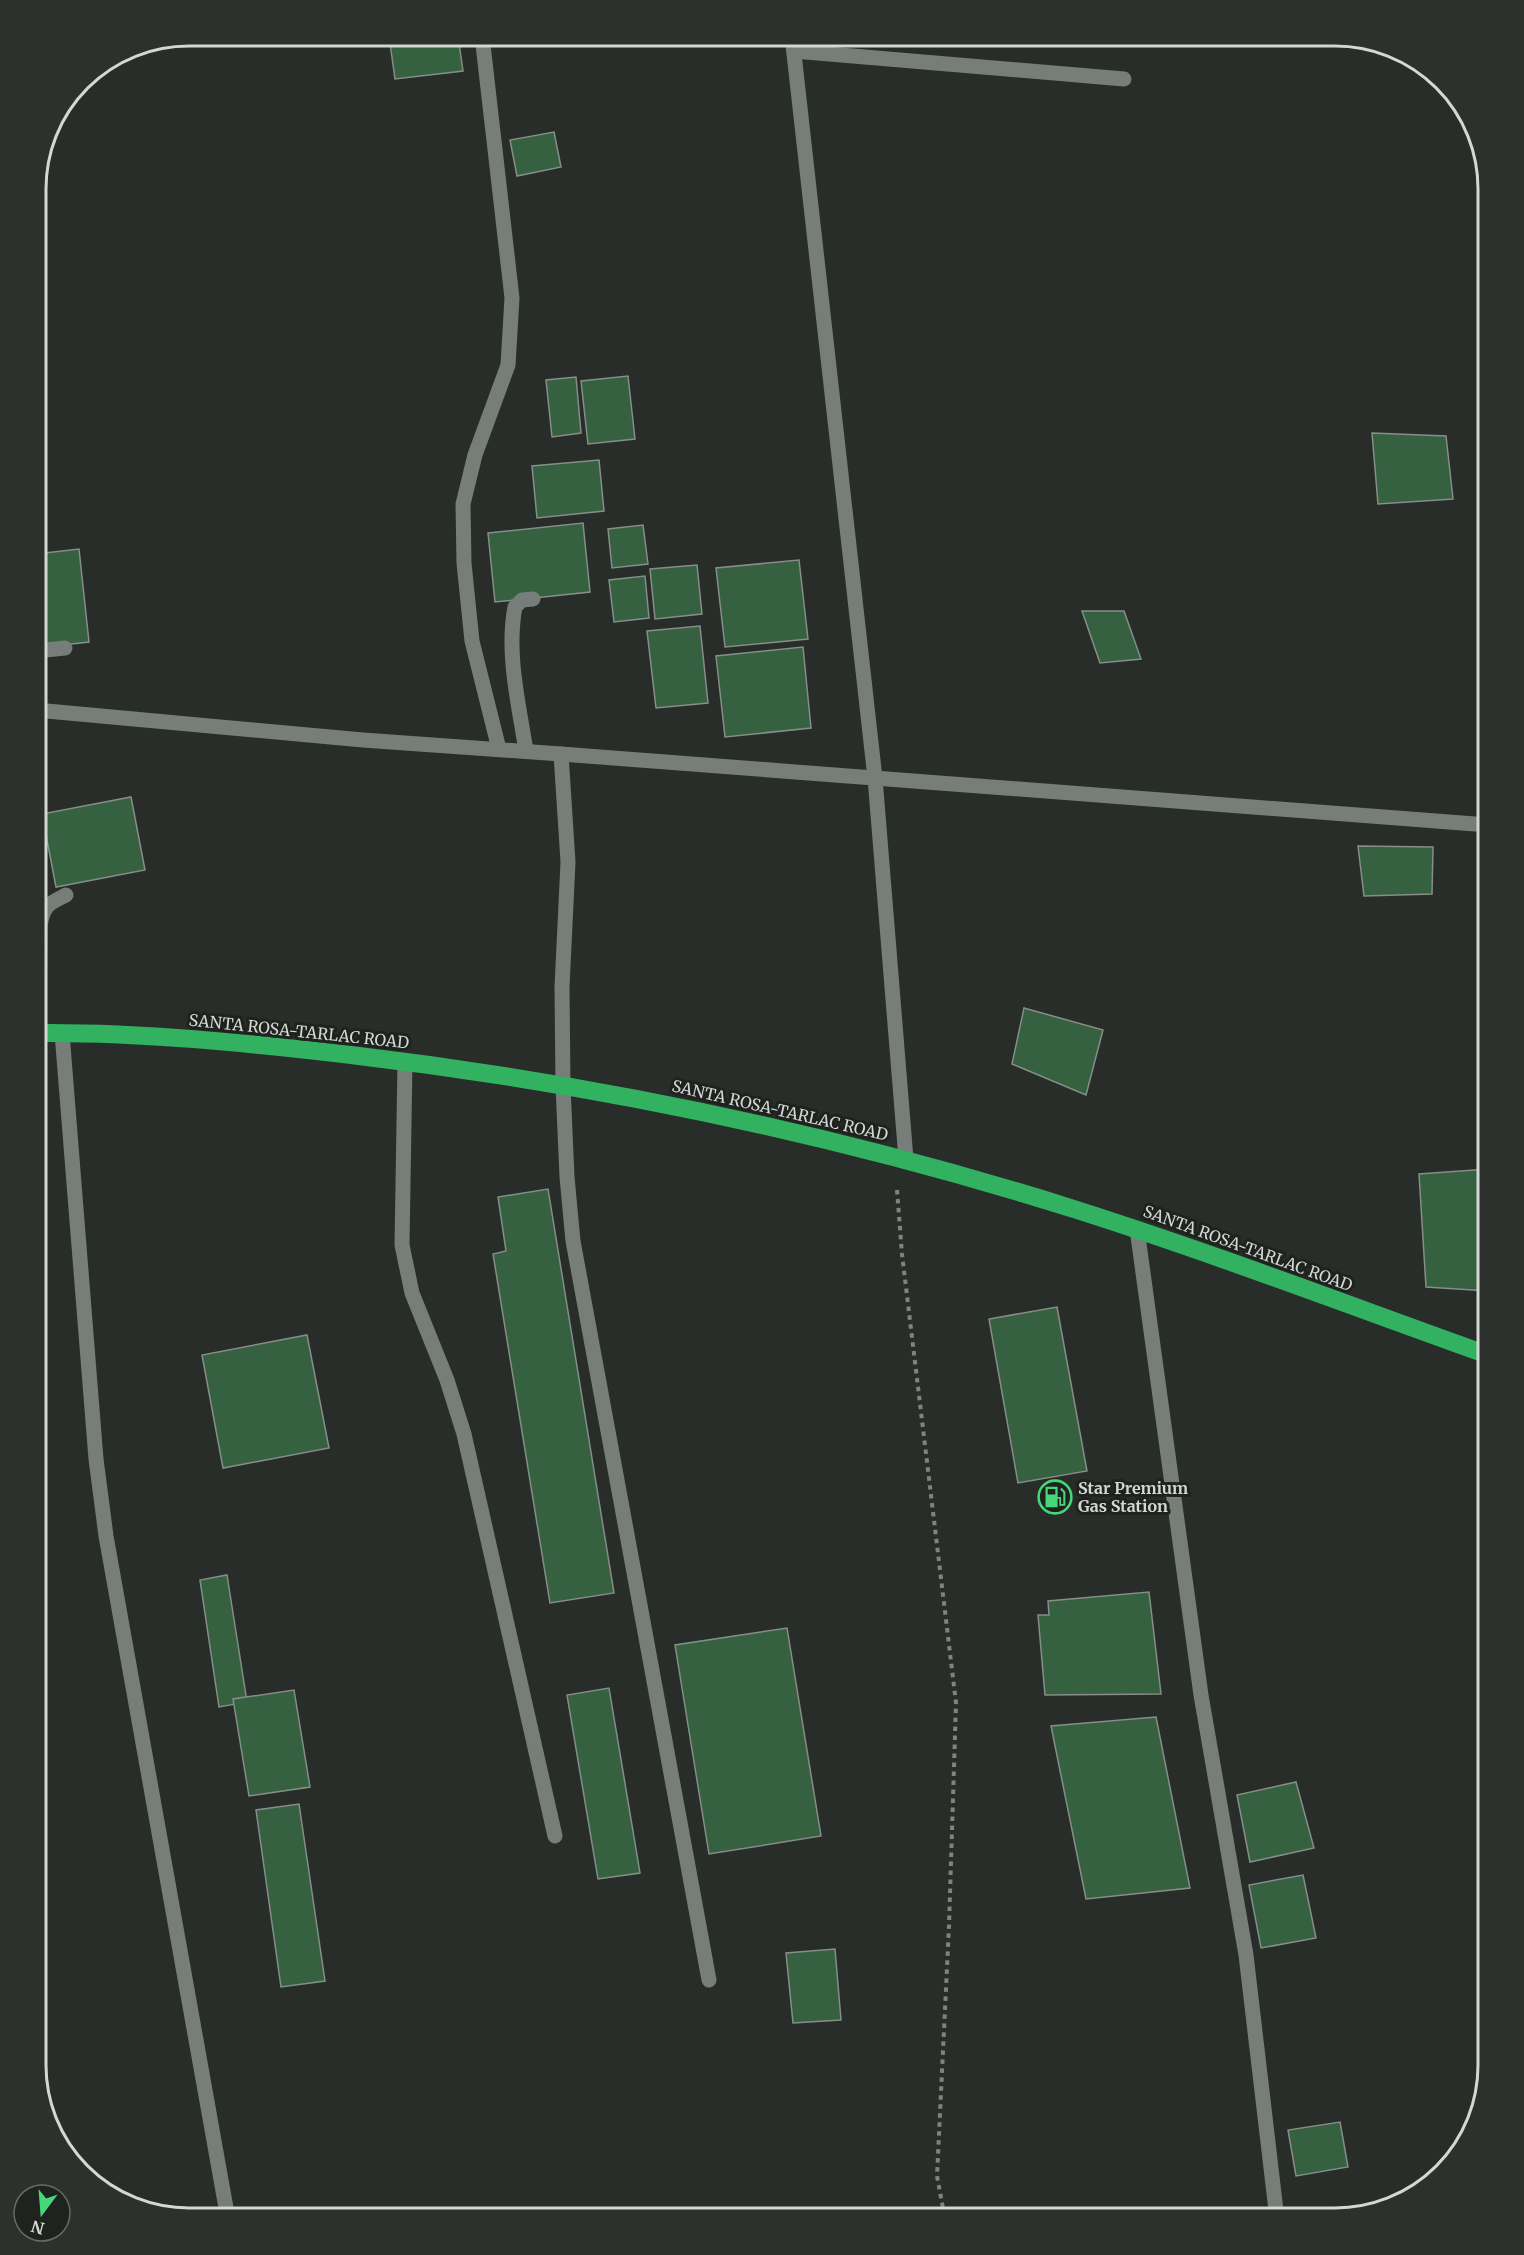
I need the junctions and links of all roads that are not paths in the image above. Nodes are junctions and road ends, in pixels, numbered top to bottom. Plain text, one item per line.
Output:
1 (483, 47) edge
2 (793, 47) edge
3 (830, 47) edge
4 (1124, 79) dead end
5 (533, 599) dead end
6 (65, 648) dead end
7 (47, 650) edge
8 (47, 711) edge
9 (499, 749) junction
10 (526, 751) junction
11 (561, 754) junction
12 (875, 778) junction
13 (1478, 824) edge
14 (66, 895) dead end
15 (47, 906) edge
16 (47, 1033) edge
17 (62, 1033) junction
18 (405, 1061) junction
19 (564, 1086) junction
20 (901, 1158) junction
21 (1137, 1229) junction
22 (1478, 1351) edge
23 (555, 1836) dead end
24 (709, 1980) dead end
25 (226, 2208) edge
26 (1276, 2208) edge

1 - 9 street
2 - 12 street
3 - 4 street
5 - 10 street
6 - 7 street
8 - 9 street
9 - 10 street
10 - 11 street
11 - 12 street
11 - 19 street
12 - 13 street
12 - 20 street
14 - 15 street
16 - 17 highway, SANTA ROSA-TARLAC ROAD
17 - 18 highway, SANTA ROSA-TARLAC ROAD
17 - 25 street
18 - 19 highway, SANTA ROSA-TARLAC ROAD
18 - 23 street
19 - 20 highway, SANTA ROSA-TARLAC ROAD
19 - 24 street
20 - 21 highway, SANTA ROSA-TARLAC ROAD
21 - 22 highway, SANTA ROSA-TARLAC ROAD
21 - 26 street

